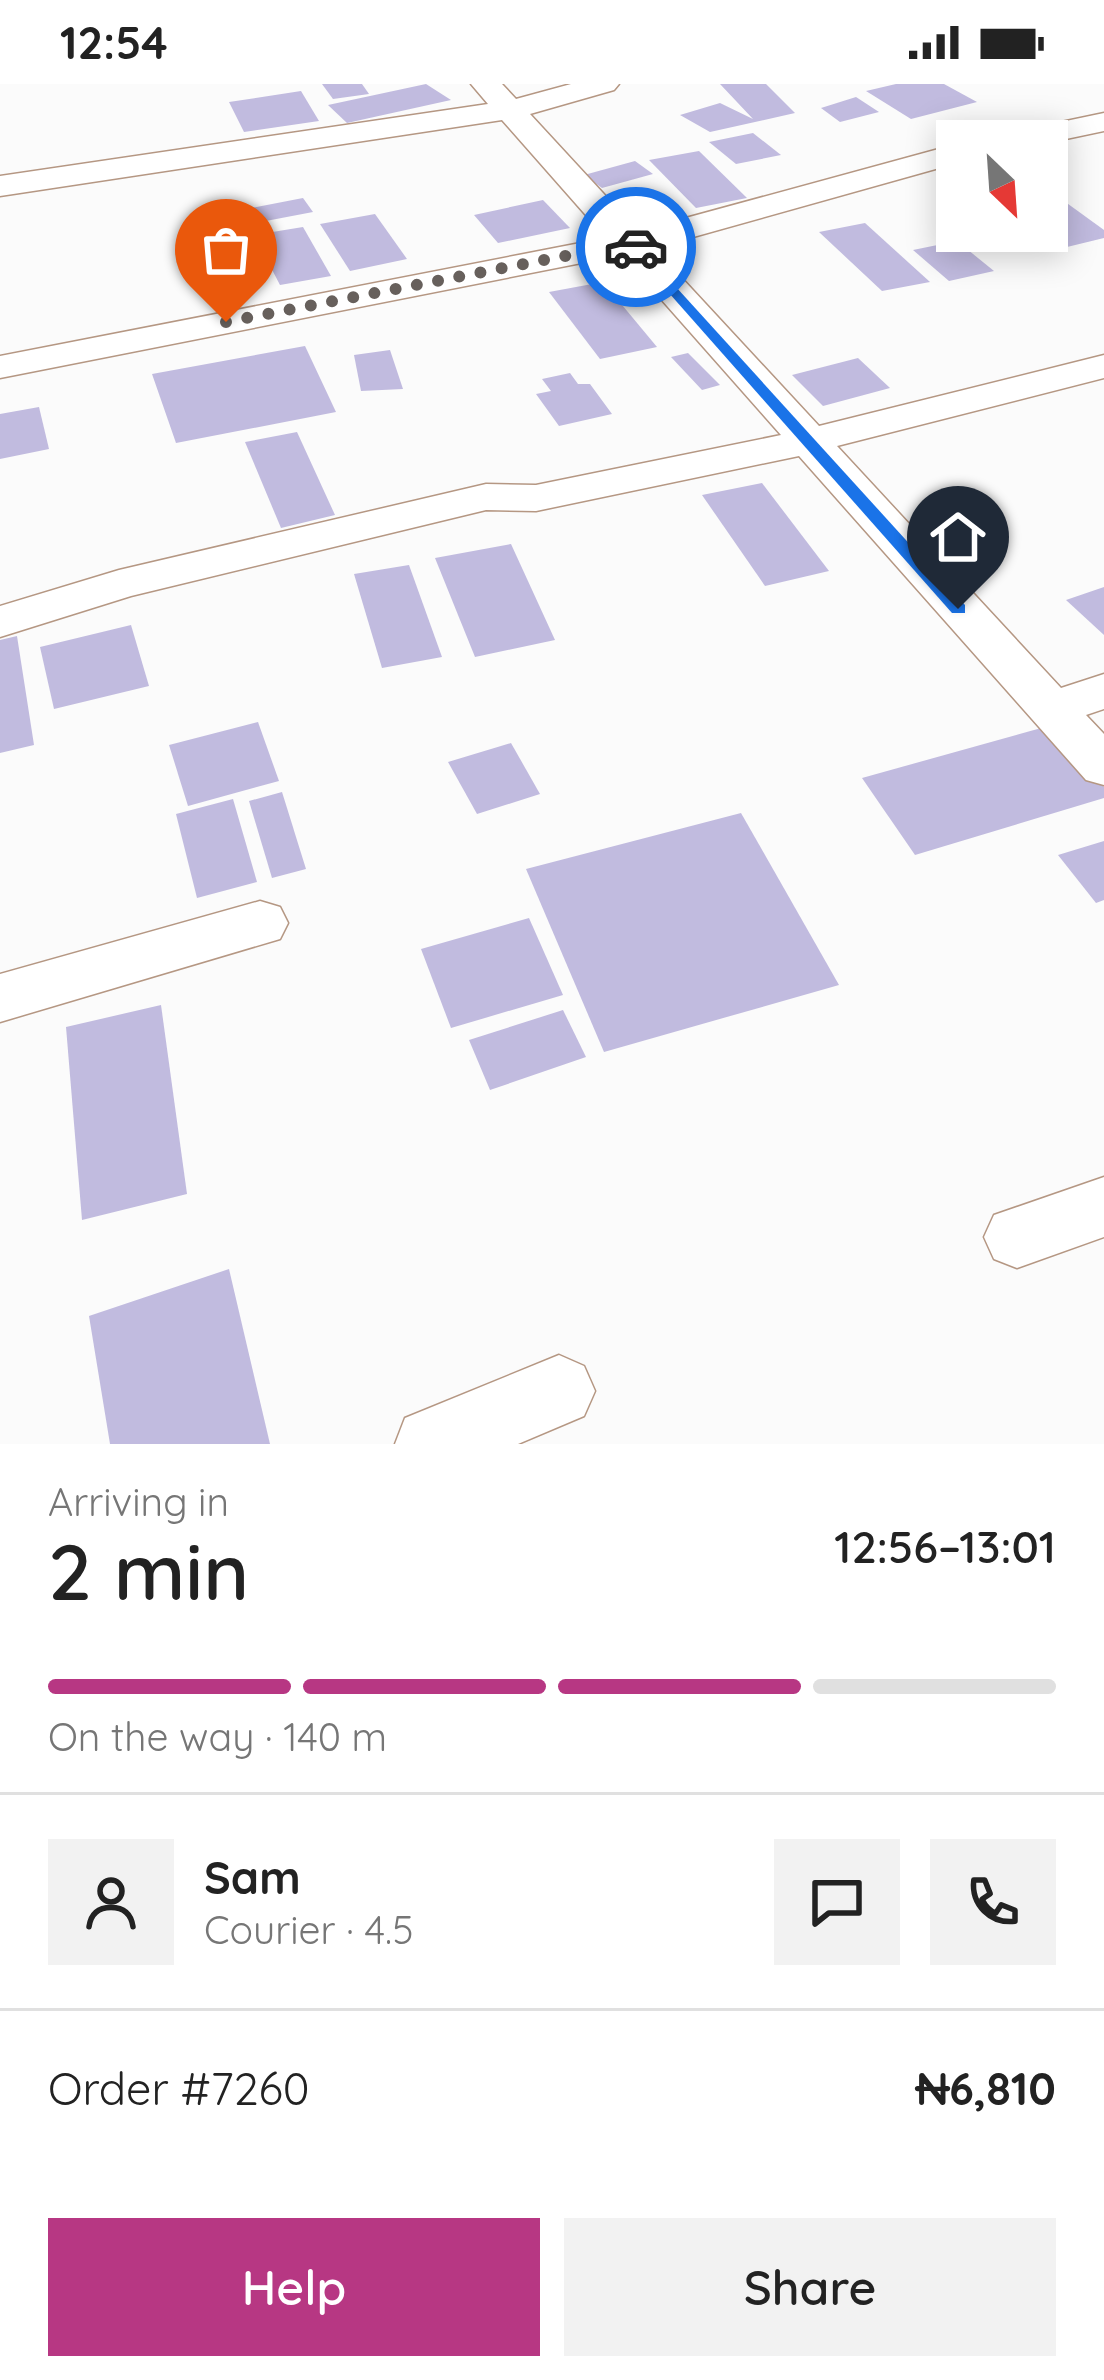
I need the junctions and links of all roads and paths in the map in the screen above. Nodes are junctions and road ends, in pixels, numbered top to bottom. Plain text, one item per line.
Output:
1 (604, 84) edge
2 (498, 97) edge
3 (1104, 122) edge
4 (1068, 130) edge
5 (936, 159) edge
6 (0, 187) edge
7 (632, 243) junction
8 (0, 367) edge
9 (1104, 367) edge
10 (806, 442) junction
11 (0, 622) edge
12 (1104, 691) edge
13 (1050, 709) junction
14 (1104, 767) edge
15 (260, 923) dead end
16 (0, 998) edge
17 (1104, 1208) edge
18 (1017, 1237) dead end
19 (559, 1391) dead end
20 (431, 1444) edge

1 - 2 street
2 - 6 street
2 - 7 street
3 - 4 street
5 - 7 street
7 - 8 street
7 - 10 street
9 - 10 street
10 - 11 street
10 - 13 street
12 - 13 street
13 - 14 street
15 - 16 street
17 - 18 street
19 - 20 street

